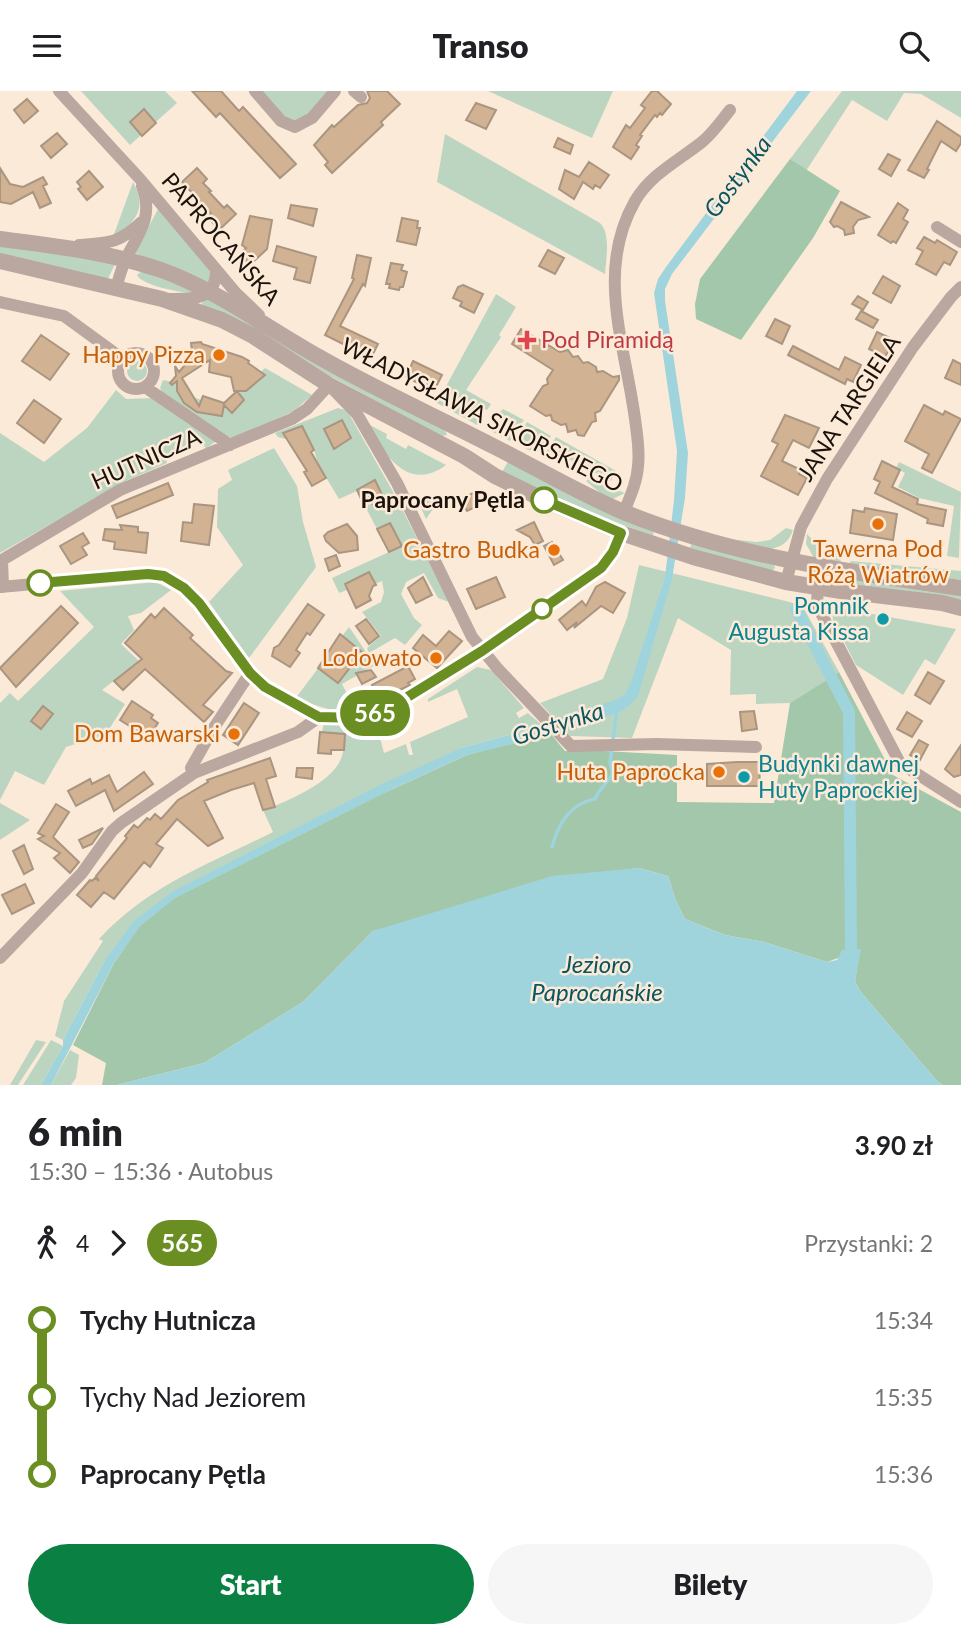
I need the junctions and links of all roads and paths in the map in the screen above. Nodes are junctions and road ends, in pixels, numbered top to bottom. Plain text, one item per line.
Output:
1 (59, 91) edge
2 (256, 91) edge
3 (335, 91) edge
4 (730, 110) dead end
5 (140, 179) junction
6 (147, 217) junction
7 (937, 227) dead end
8 (0, 239) edge
9 (961, 241) edge
10 (60, 247) junction
11 (125, 258) junction
12 (0, 261) edge
13 (216, 270) junction
14 (116, 288) junction
15 (961, 288) edge
16 (208, 292) junction
17 (162, 299) junction
18 (0, 302) edge
19 (271, 327) junction
20 (123, 359) junction
21 (329, 385) junction
22 (145, 387) junction
23 (230, 445) junction
24 (624, 512) junction
25 (621, 533) junction
26 (792, 562) junction
27 (786, 582) junction
28 (1, 587) edge
29 (818, 588) junction
30 (961, 588) edge
31 (961, 608) edge
32 (482, 651) junction
33 (250, 673) junction
34 (319, 717) junction
35 (756, 747) dead end
36 (194, 773) junction
37 (961, 802) edge
38 (0, 958) edge

1 - 5 street, PAPROCAŃSKA
2 - 3 street
4 - 24 street
5 - 6 street, PAPROCAŃSKA
5 - 13 street, PAPROCAŃSKA
6 - 10 street, PAPROCAŃSKA
6 - 11 street, PAPROCAŃSKA
7 - 9 street
8 - 10 street, WŁADYSŁAWA SIKORSKIEGO
10 - 11 street, WŁADYSŁAWA SIKORSKIEGO
11 - 14 street, PAPROCAŃSKA
11 - 16 street, WŁADYSŁAWA SIKORSKIEGO
12 - 14 street, WŁADYSŁAWA SIKORSKIEGO
13 - 16 street
13 - 19 street, PAPROCAŃSKA
14 - 17 street, WŁADYSŁAWA SIKORSKIEGO
15 - 26 street, JANA TARGIELA
16 - 17 street
16 - 19 street, WŁADYSŁAWA SIKORSKIEGO
17 - 21 street, WŁADYSŁAWA SIKORSKIEGO
18 - 20 street
19 - 24 street, WŁADYSŁAWA SIKORSKIEGO
20 - 22 street
20 - 22 street
21 - 23 street, HUTNICZA
21 - 25 street, WŁADYSŁAWA SIKORSKIEGO
21 - 32 street
22 - 23 street
23 - 28 street, HUTNICZA
24 - 26 street, WŁADYSŁAWA SIKORSKIEGO
25 - 27 street, WŁADYSŁAWA SIKORSKIEGO
25 - 32 street
26 - 27 street, JANA TARGIELA
26 - 30 street, WŁADYSŁAWA SIKORSKIEGO
27 - 29 street, WŁADYSŁAWA SIKORSKIEGO
28 - 33 street, HUTNICZA
29 - 31 street, WŁADYSŁAWA SIKORSKIEGO
29 - 37 street
32 - 34 street
32 - 35 street
33 - 34 street, HUTNICZA
33 - 36 street
34 - 36 street
36 - 38 street

